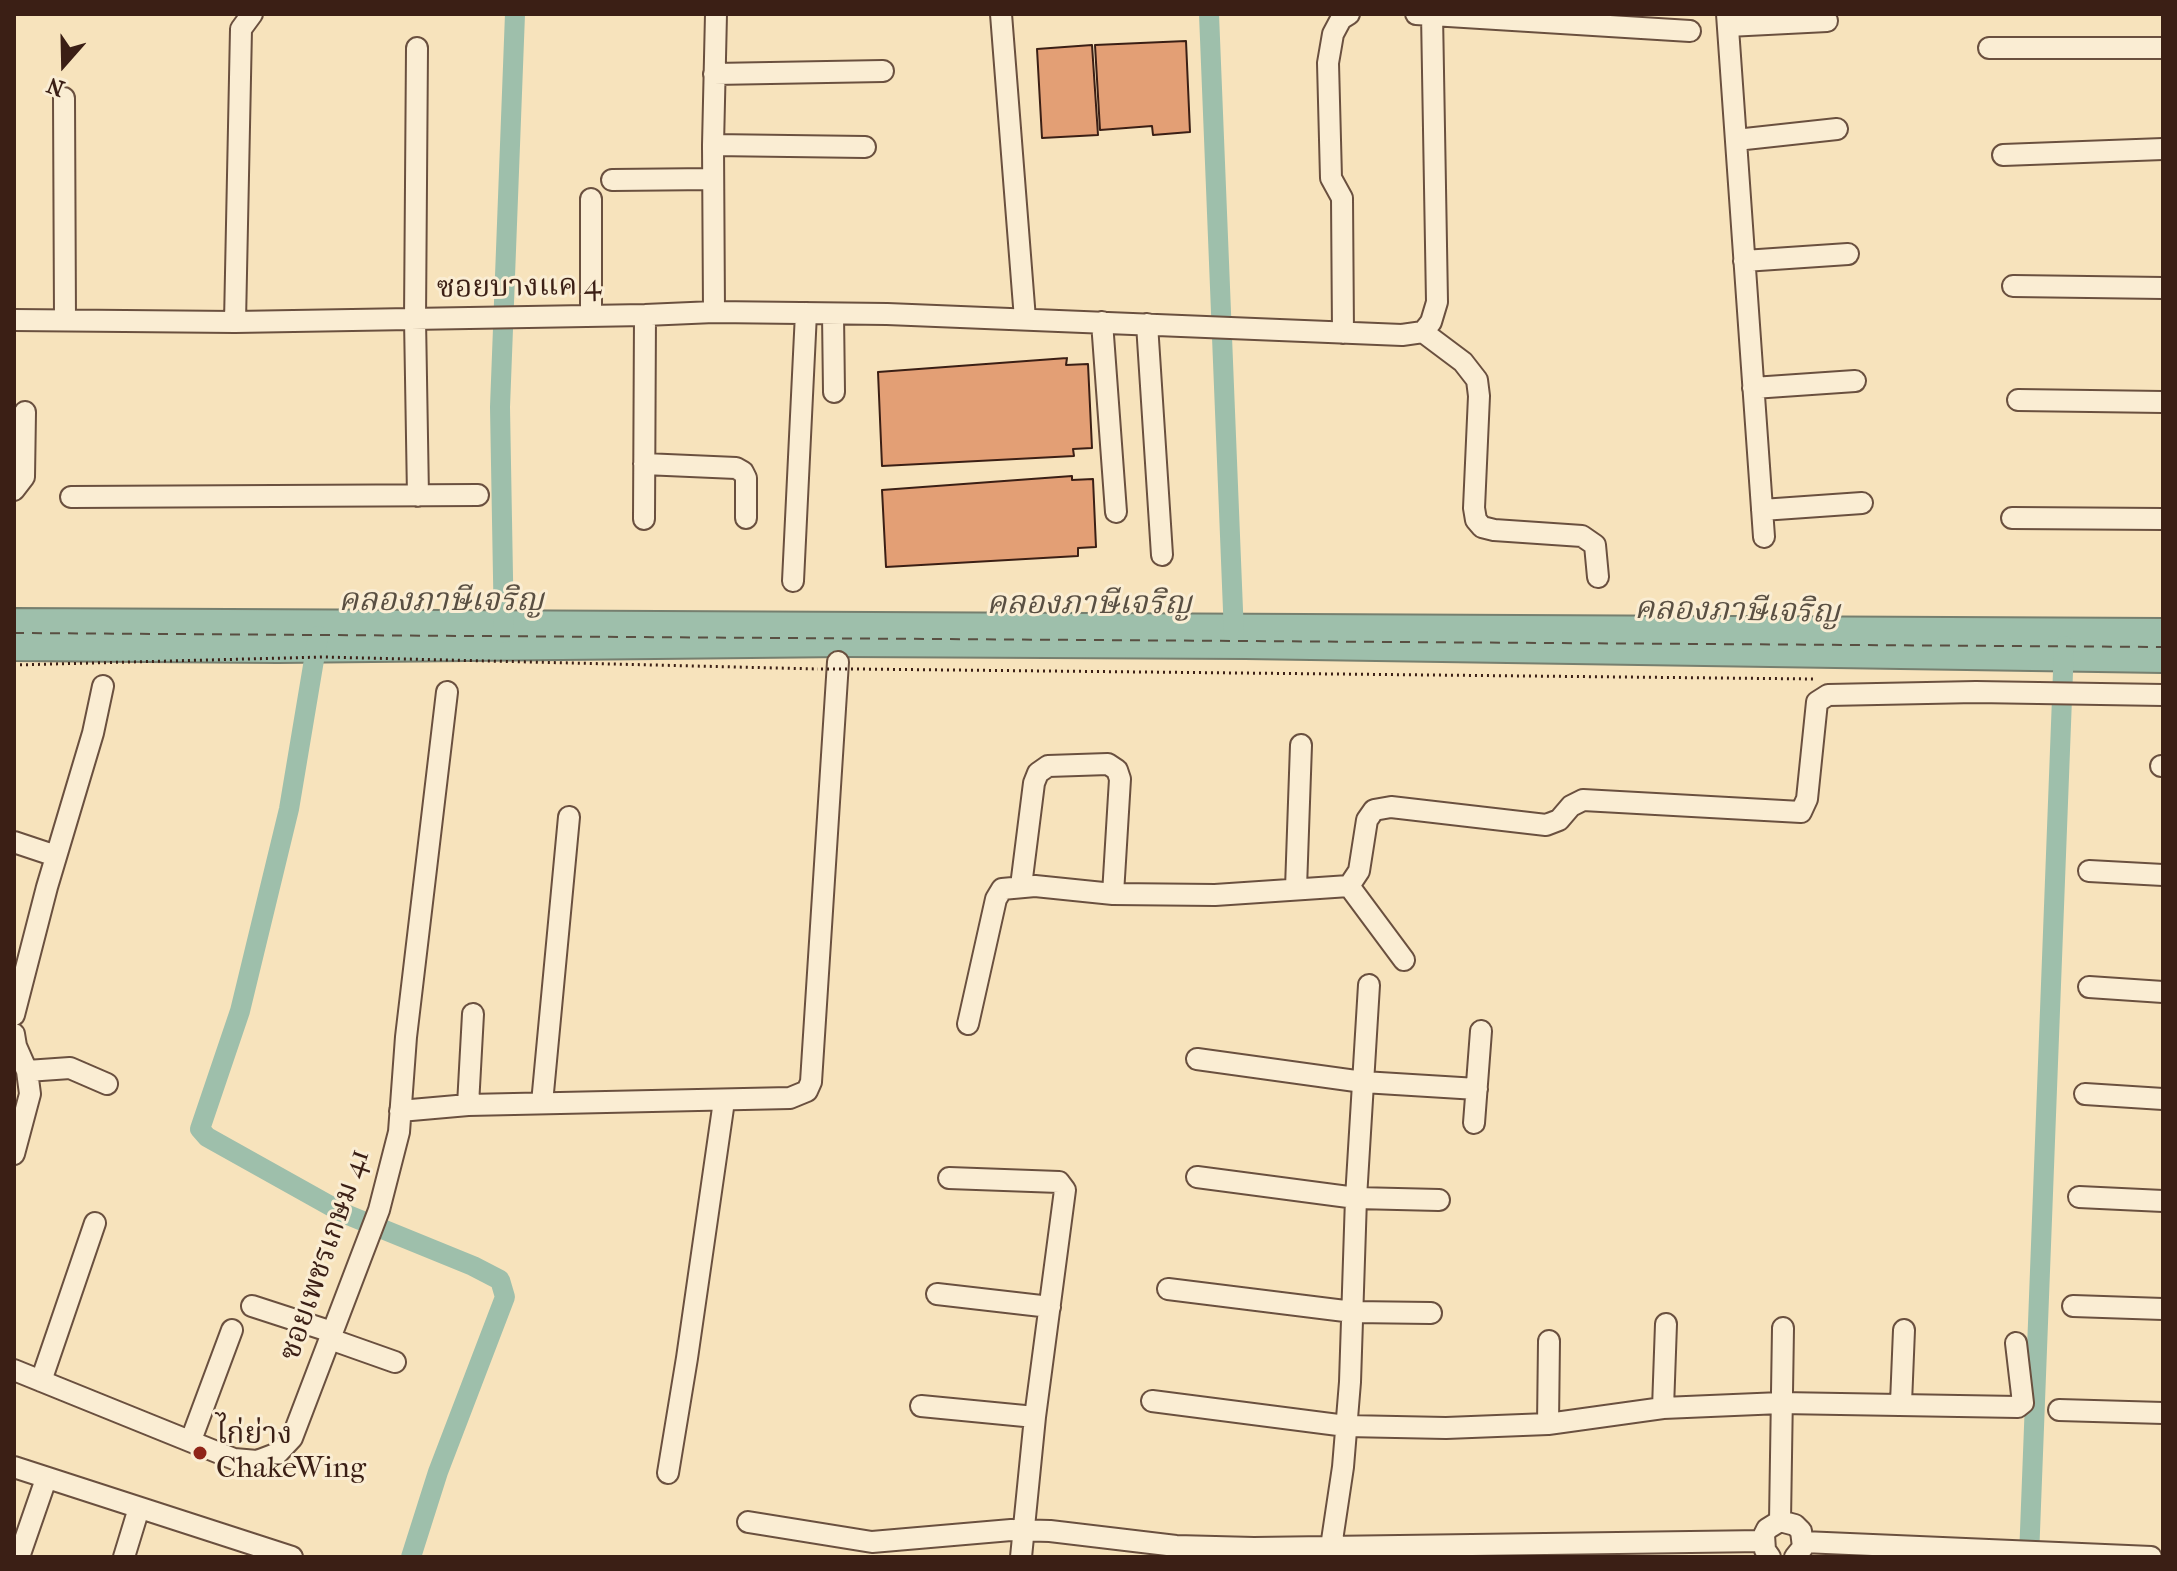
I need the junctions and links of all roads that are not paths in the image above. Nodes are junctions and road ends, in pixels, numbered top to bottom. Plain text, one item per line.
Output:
1 (252, 14) edge
2 (716, 14) edge
3 (1001, 14) edge
4 (1349, 14) edge
5 (1416, 14) edge
6 (1432, 14) edge
7 (1727, 20) edge
8 (1827, 21) dead end
9 (1690, 31) dead end
10 (417, 48) dead end
11 (1989, 48) dead end
12 (2163, 48) edge
13 (883, 71) dead end
14 (714, 74) junction
15 (64, 98) dead end
16 (1837, 129) dead end
17 (1736, 140) junction
18 (713, 145) junction
19 (865, 147) dead end
20 (2163, 149) edge
21 (2003, 155) dead end
22 (713, 179) junction
23 (612, 180) dead end
24 (591, 199) dead end
25 (1848, 254) dead end
26 (1744, 261) junction
27 (2013, 286) dead end
28 (2163, 288) edge
29 (714, 312) junction
30 (806, 313) junction
31 (833, 314) junction
32 (645, 315) junction
33 (591, 316) junction
34 (415, 319) junction
35 (1025, 319) junction
36 (14, 320) edge
37 (65, 320) junction
38 (235, 322) junction
39 (1102, 322) junction
40 (1147, 324) junction
41 (1423, 332) junction
42 (1343, 333) junction
43 (1855, 381) dead end
44 (1753, 388) junction
45 (834, 392) dead end
46 (2018, 400) dead end
47 (2163, 402) edge
48 (25, 412) dead end
49 (644, 464) junction
50 (14, 490) edge
51 (478, 495) dead end
52 (418, 496) junction
53 (71, 497) dead end
54 (1862, 503) dead end
55 (1762, 510) junction
56 (1116, 512) dead end
57 (746, 518) dead end
58 (2012, 518) dead end
59 (644, 519) dead end
60 (2163, 519) edge
61 (1764, 537) dead end
62 (1162, 555) dead end
63 (1598, 577) dead end
64 (793, 581) dead end
65 (838, 667) road end
66 (103, 686) dead end
67 (447, 692) dead end
68 (2163, 695) edge
69 (1301, 745) dead end
70 (569, 817) dead end
71 (14, 842) edge
72 (56, 856) junction
73 (2089, 871) dead end
74 (2163, 875) edge
75 (1021, 886) junction
76 (1349, 886) junction
77 (1296, 888) junction
78 (1113, 894) junction
79 (1404, 960) dead end
80 (1369, 985) dead end
81 (2089, 987) dead end
82 (2163, 992) edge
83 (473, 1014) dead end
84 (14, 1015) edge
85 (968, 1024) dead end
86 (1481, 1031) dead end
87 (14, 1034) edge
88 (1197, 1059) dead end
89 (27, 1071) junction
90 (1363, 1082) junction
91 (107, 1084) dead end
92 (1477, 1089) junction
93 (2085, 1094) dead end
94 (2163, 1099) edge
95 (724, 1101) junction
96 (542, 1103) junction
97 (468, 1105) junction
98 (400, 1111) junction
99 (1474, 1123) dead end
100 (14, 1154) edge
101 (1197, 1177) dead end
102 (949, 1178) dead end
103 (2079, 1197) dead end
104 (1356, 1198) junction
105 (1439, 1200) dead end
106 (2163, 1201) edge
107 (95, 1223) dead end
108 (1168, 1289) dead end
109 (937, 1294) dead end
110 (252, 1306) dead end
111 (2073, 1306) dead end
112 (1050, 1307) junction
113 (2163, 1309) edge
114 (1353, 1312) junction
115 (1431, 1313) dead end
116 (1666, 1324) dead end
117 (1783, 1328) dead end
118 (232, 1330) dead end
119 (1904, 1330) dead end
120 (331, 1336) junction
121 (1549, 1341) dead end
122 (2016, 1343) dead end
123 (395, 1362) dead end
124 (14, 1370) edge
125 (41, 1381) junction
126 (1152, 1401) dead end
127 (1781, 1403) junction
128 (1901, 1403) junction
129 (921, 1406) dead end
130 (1663, 1408) junction
131 (2059, 1410) dead end
132 (2163, 1413) edge
133 (1035, 1417) junction
134 (1548, 1424) junction
135 (1346, 1426) junction
136 (191, 1440) junction
137 (14, 1467) edge
138 (668, 1473) dead end
139 (46, 1479) junction
140 (139, 1508) junction
141 (1780, 1521) junction
142 (748, 1522) dead end
143 (1025, 1530) junction
144 (1331, 1547) junction
145 (1767, 1549) edge
146 (1799, 1549) edge
147 (248, 1550) edge
148 (19, 1557) edge
149 (124, 1557) edge
150 (292, 1557) edge
151 (1021, 1557) edge
152 (2151, 1557) edge

1 - 38 street
2 - 14 street
3 - 35 street
4 - 42 street
5 - 6 street
6 - 9 street
6 - 41 street
7 - 8 street
7 - 17 street
10 - 34 street
11 - 12 street
13 - 14 street
14 - 18 street
15 - 37 street
16 - 17 street
17 - 26 street
18 - 19 street
18 - 22 street
20 - 21 street
22 - 23 street
22 - 29 street
24 - 33 street
25 - 26 street
26 - 44 street
27 - 28 street
29 - 30 street, ซอยบางแค 4
29 - 32 street, ซอยบางแค 4
30 - 31 street, ซอยบางแค 4
30 - 64 street
31 - 35 street, ซอยบางแค 4
31 - 45 street
32 - 33 street, ซอยบางแค 4
32 - 49 street
33 - 34 street, ซอยบางแค 4
34 - 38 street, ซอยบางแค 4
34 - 52 street
35 - 39 street, ซอยบางแค 4
36 - 37 street, ซอยบางแค 4
37 - 38 street, ซอยบางแค 4
39 - 40 street, ซอยบางแค 4
39 - 56 street
40 - 42 street, ซอยบางแค 4
40 - 62 street
41 - 42 street, ซอยบางแค 4
41 - 63 street
43 - 44 street
44 - 55 street
46 - 47 street
48 - 50 street
49 - 57 street
49 - 59 street
51 - 52 street
52 - 53 street
54 - 55 street
55 - 61 street
58 - 60 street
65 - 95 street
66 - 72 street
67 - 98 street, ซอยเพชรเกษม 41
68 - 76 street
69 - 77 street
70 - 96 street
71 - 72 street
72 - 84 street
73 - 74 street
75 - 78 street
75 - 78 street
75 - 85 street
76 - 77 street
76 - 79 street
77 - 78 street
80 - 90 street
81 - 82 street
83 - 97 street
86 - 92 street
87 - 89 street
88 - 90 street
89 - 91 street
89 - 100 street
90 - 92 street
90 - 104 street
92 - 99 street
93 - 94 street
95 - 96 street
95 - 138 street
96 - 97 street
97 - 98 street
98 - 120 street, ซอยเพชรเกษม 41
101 - 104 street
102 - 112 street
103 - 106 street
104 - 105 street
104 - 114 street
107 - 125 street
108 - 114 street
109 - 112 street
110 - 120 street
111 - 113 street
112 - 133 street
114 - 115 street
114 - 135 street
116 - 130 street
117 - 127 street
118 - 136 street
119 - 128 street
120 - 123 street
120 - 136 street, ซอยเพชรเกษม 41
121 - 134 street
122 - 128 street
124 - 125 street, ซอยเพชรเกษม 41
125 - 136 street, ซอยเพชรเกษม 41
126 - 135 street
127 - 128 street
127 - 130 street
127 - 141 street
129 - 133 street
130 - 134 street
131 - 132 street
133 - 143 street
134 - 135 street
135 - 144 street
137 - 139 street
139 - 140 street
139 - 148 street
140 - 147 street
140 - 149 street
141 - 145 street
141 - 146 street
142 - 143 street
143 - 144 street
143 - 151 street
144 - 145 street
146 - 152 street
147 - 150 street

